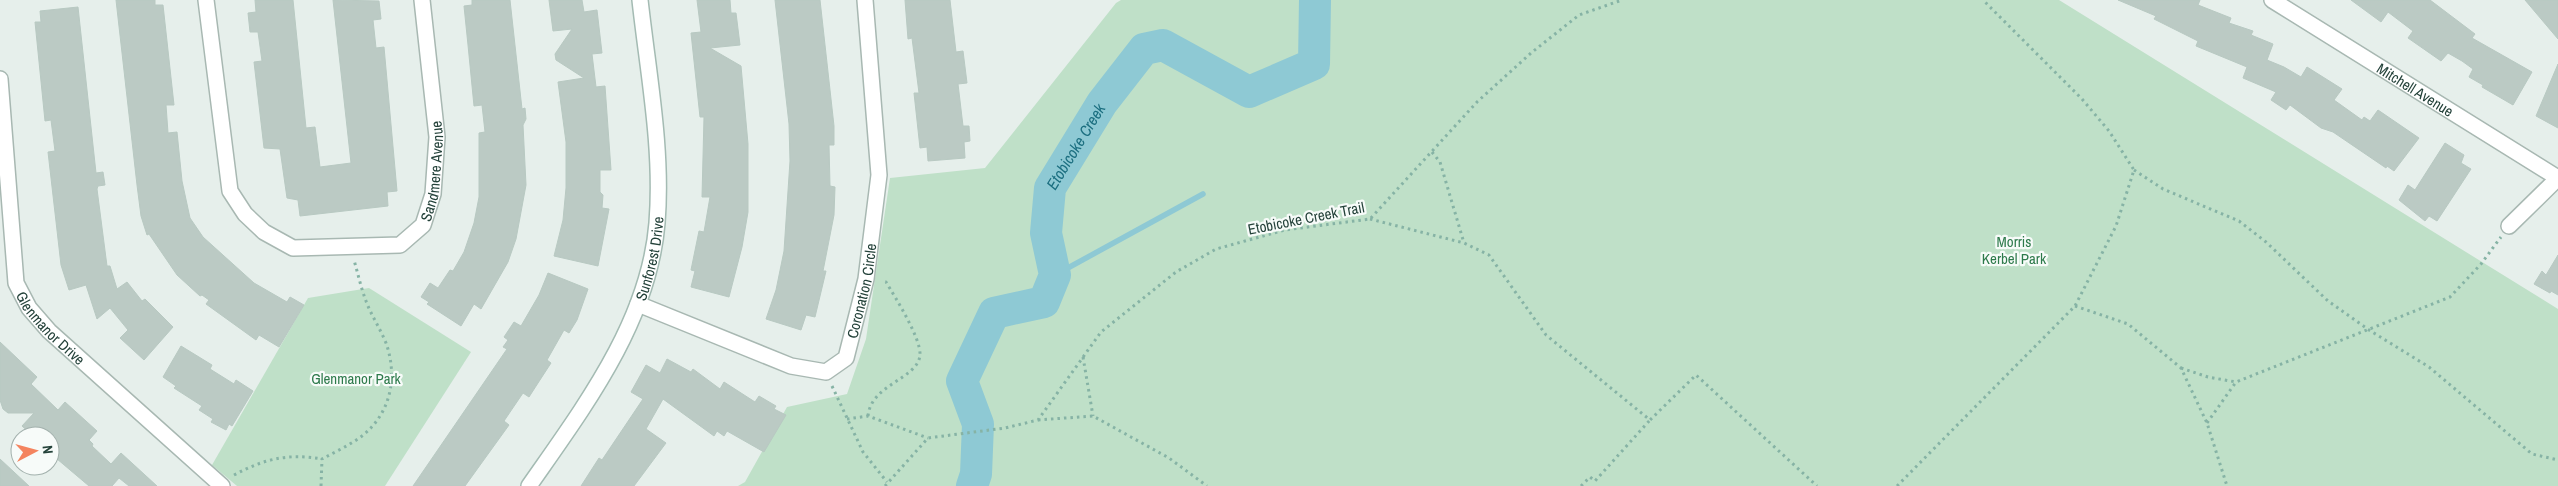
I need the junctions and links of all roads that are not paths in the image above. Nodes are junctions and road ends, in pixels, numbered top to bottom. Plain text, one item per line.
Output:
1 (206, 0) edge
2 (422, 0) edge
3 (640, 0) edge
4 (865, 0) edge
5 (2272, 0) edge
6 (0, 80) edge
7 (2558, 178) edge
8 (4, 181) edge
9 (2509, 226) road end
10 (638, 304) junction
11 (220, 485) edge
12 (529, 486) edge

1 - 2 street, Sandmere Avenue
3 - 10 street, Sunforest Drive
4 - 10 street, Coronation Circle
5 - 7 street, Mitchell Avenue
6 - 8 street, Glenmanor Drive
7 - 9 street
8 - 11 street, Glenmanor Drive
10 - 12 street, Sunforest Drive

